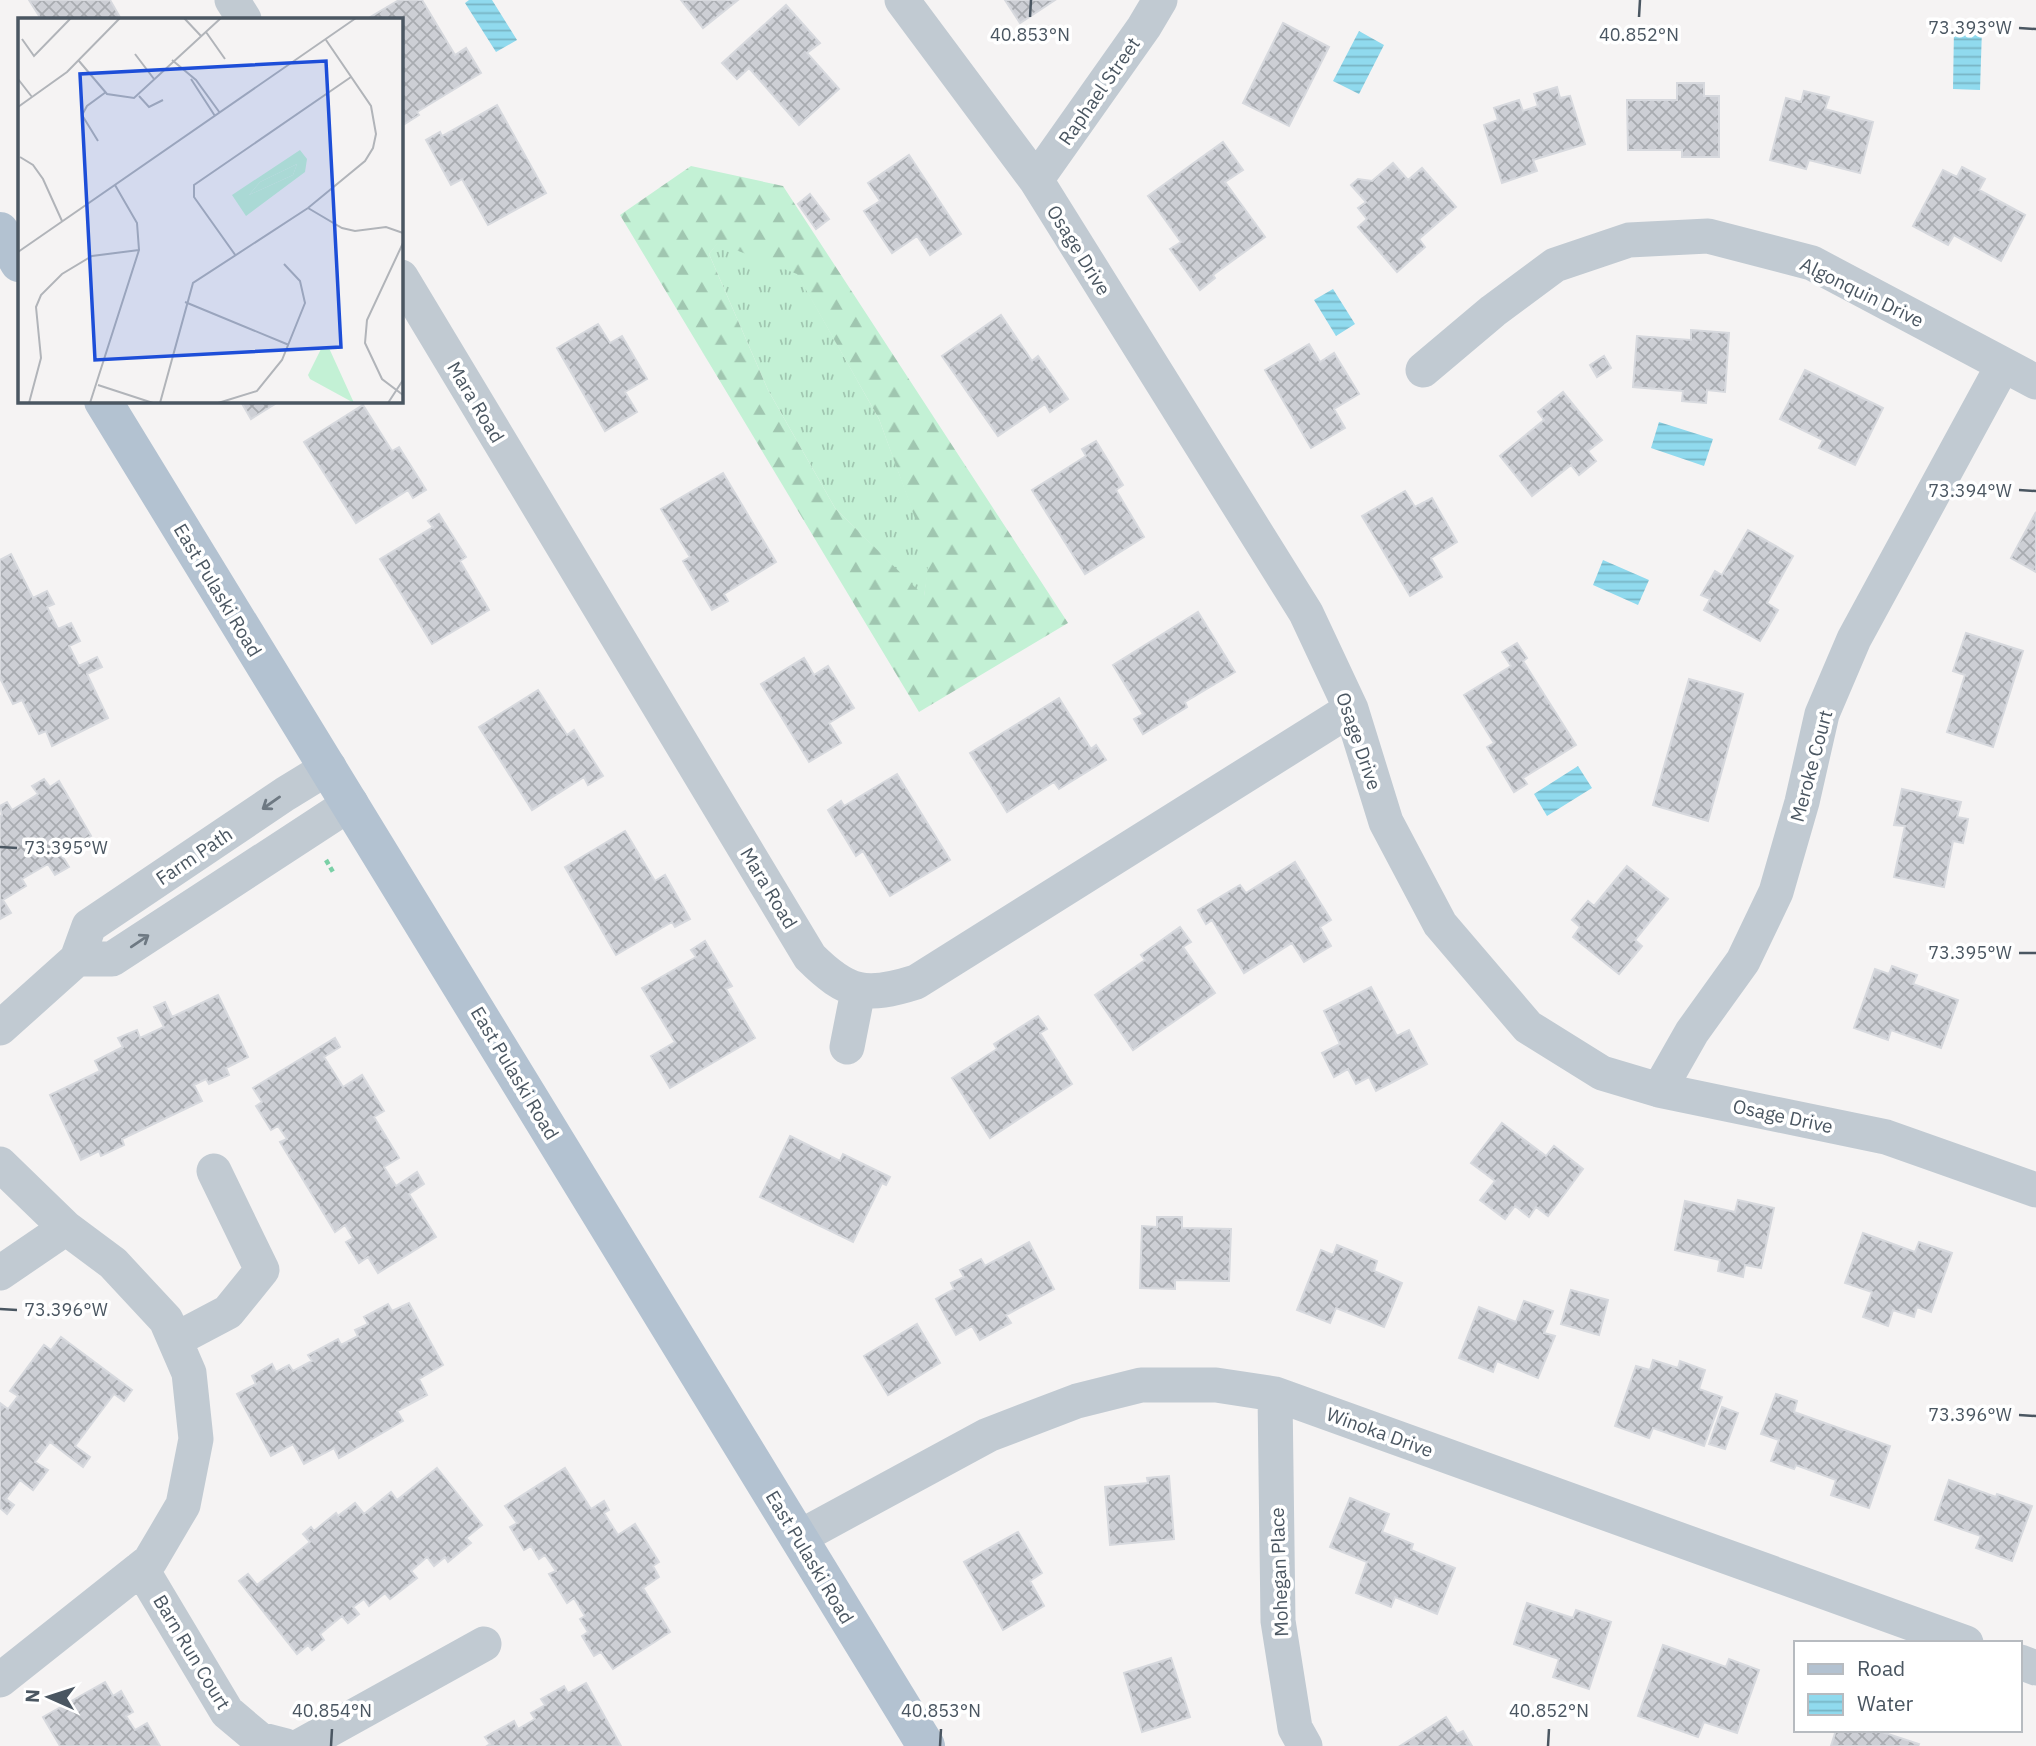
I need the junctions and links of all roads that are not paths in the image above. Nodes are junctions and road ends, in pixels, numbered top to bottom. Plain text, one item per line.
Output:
1 (232, 0) edge
2 (902, 0) edge
3 (1160, 0) edge
4 (243, 18) edge
5 (1036, 180) junction
6 (0, 231) edge
7 (18, 261) edge
8 (402, 279) edge
9 (2003, 365) junction
10 (1423, 370) dead end
11 (2036, 382) edge
12 (104, 402) edge
13 (1351, 709) junction
14 (329, 767) junction
15 (351, 803) junction
16 (77, 959) junction
17 (858, 991) junction
18 (0, 1028) edge
19 (847, 1047) dead end
20 (1659, 1090) junction
21 (0, 1164) edge
22 (214, 1171) dead end
23 (2036, 1189) edge
24 (66, 1228) junction
25 (0, 1273) edge
26 (175, 1340) junction
27 (1275, 1394) junction
28 (798, 1538) junction
29 (141, 1568) junction
30 (1960, 1641) edge
31 (484, 1644) dead end
32 (6, 1664) edge
33 (286, 1746) edge
34 (300, 1746) edge
35 (926, 1746) edge
36 (1305, 1746) edge

1 - 4 street
2 - 5 street, Osage Drive
3 - 5 street, Raphael Street
5 - 13 street, Osage Drive
6 - 7 main road
8 - 17 street, Mara Road
9 - 10 street, Algonquin Drive
9 - 11 street, Algonquin Drive
9 - 20 street, Meroke Court
12 - 14 main road, East Pulaski Road
13 - 17 street
13 - 20 street, Osage Drive
14 - 15 main road, East Pulaski Road
14 -> 16 street, Farm Path
16 -> 15 street, Farm Path
15 - 28 main road, East Pulaski Road
16 - 18 street, Farm Path
17 - 19 street
20 - 23 street, Osage Drive
21 - 24 street
22 - 26 street
24 - 25 street
24 - 26 street
26 - 29 street
27 - 28 street, Winoka Drive
27 - 30 street, Winoka Drive
27 - 36 street, Mohegan Place
28 - 35 main road, East Pulaski Road
29 - 32 street
29 - 33 street, Barn Run Court
31 - 34 street

